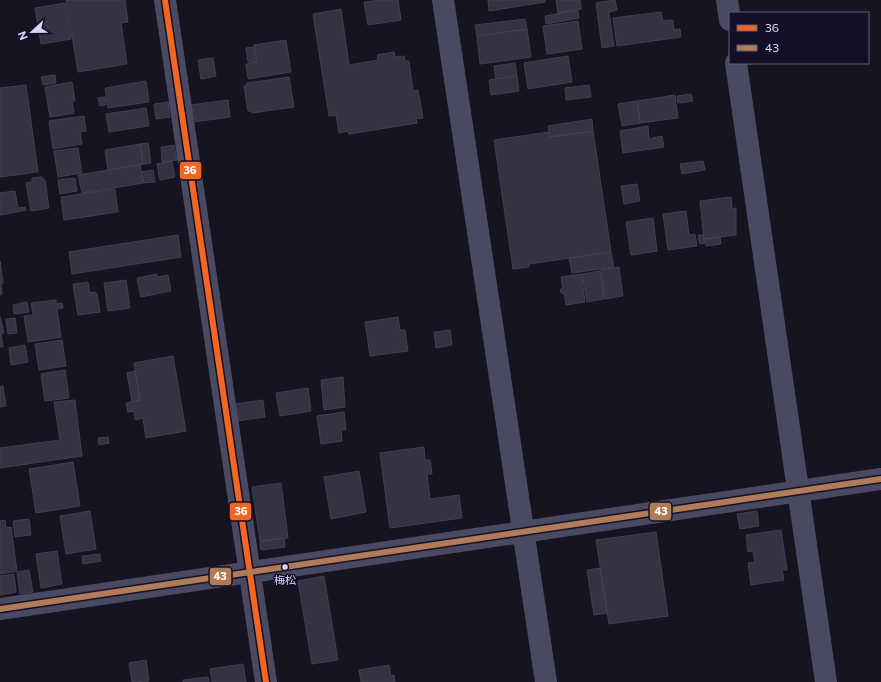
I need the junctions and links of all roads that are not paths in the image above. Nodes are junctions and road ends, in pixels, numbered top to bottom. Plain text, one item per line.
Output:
1 (165, 0) edge
2 (443, 0) edge
3 (727, 0) edge
4 (729, 13) edge
5 (736, 64) edge
6 (881, 479) edge
7 (797, 492) junction
8 (523, 533) junction
9 (249, 571) junction
10 (0, 609) edge
11 (266, 682) edge
12 (546, 682) edge
13 (826, 682) edge

1 - 9 street
2 - 8 street
3 - 4 street
5 - 7 street
6 - 7 street
7 - 8 street
7 - 13 street
8 - 9 street
8 - 12 street
9 - 10 street
9 - 11 street

